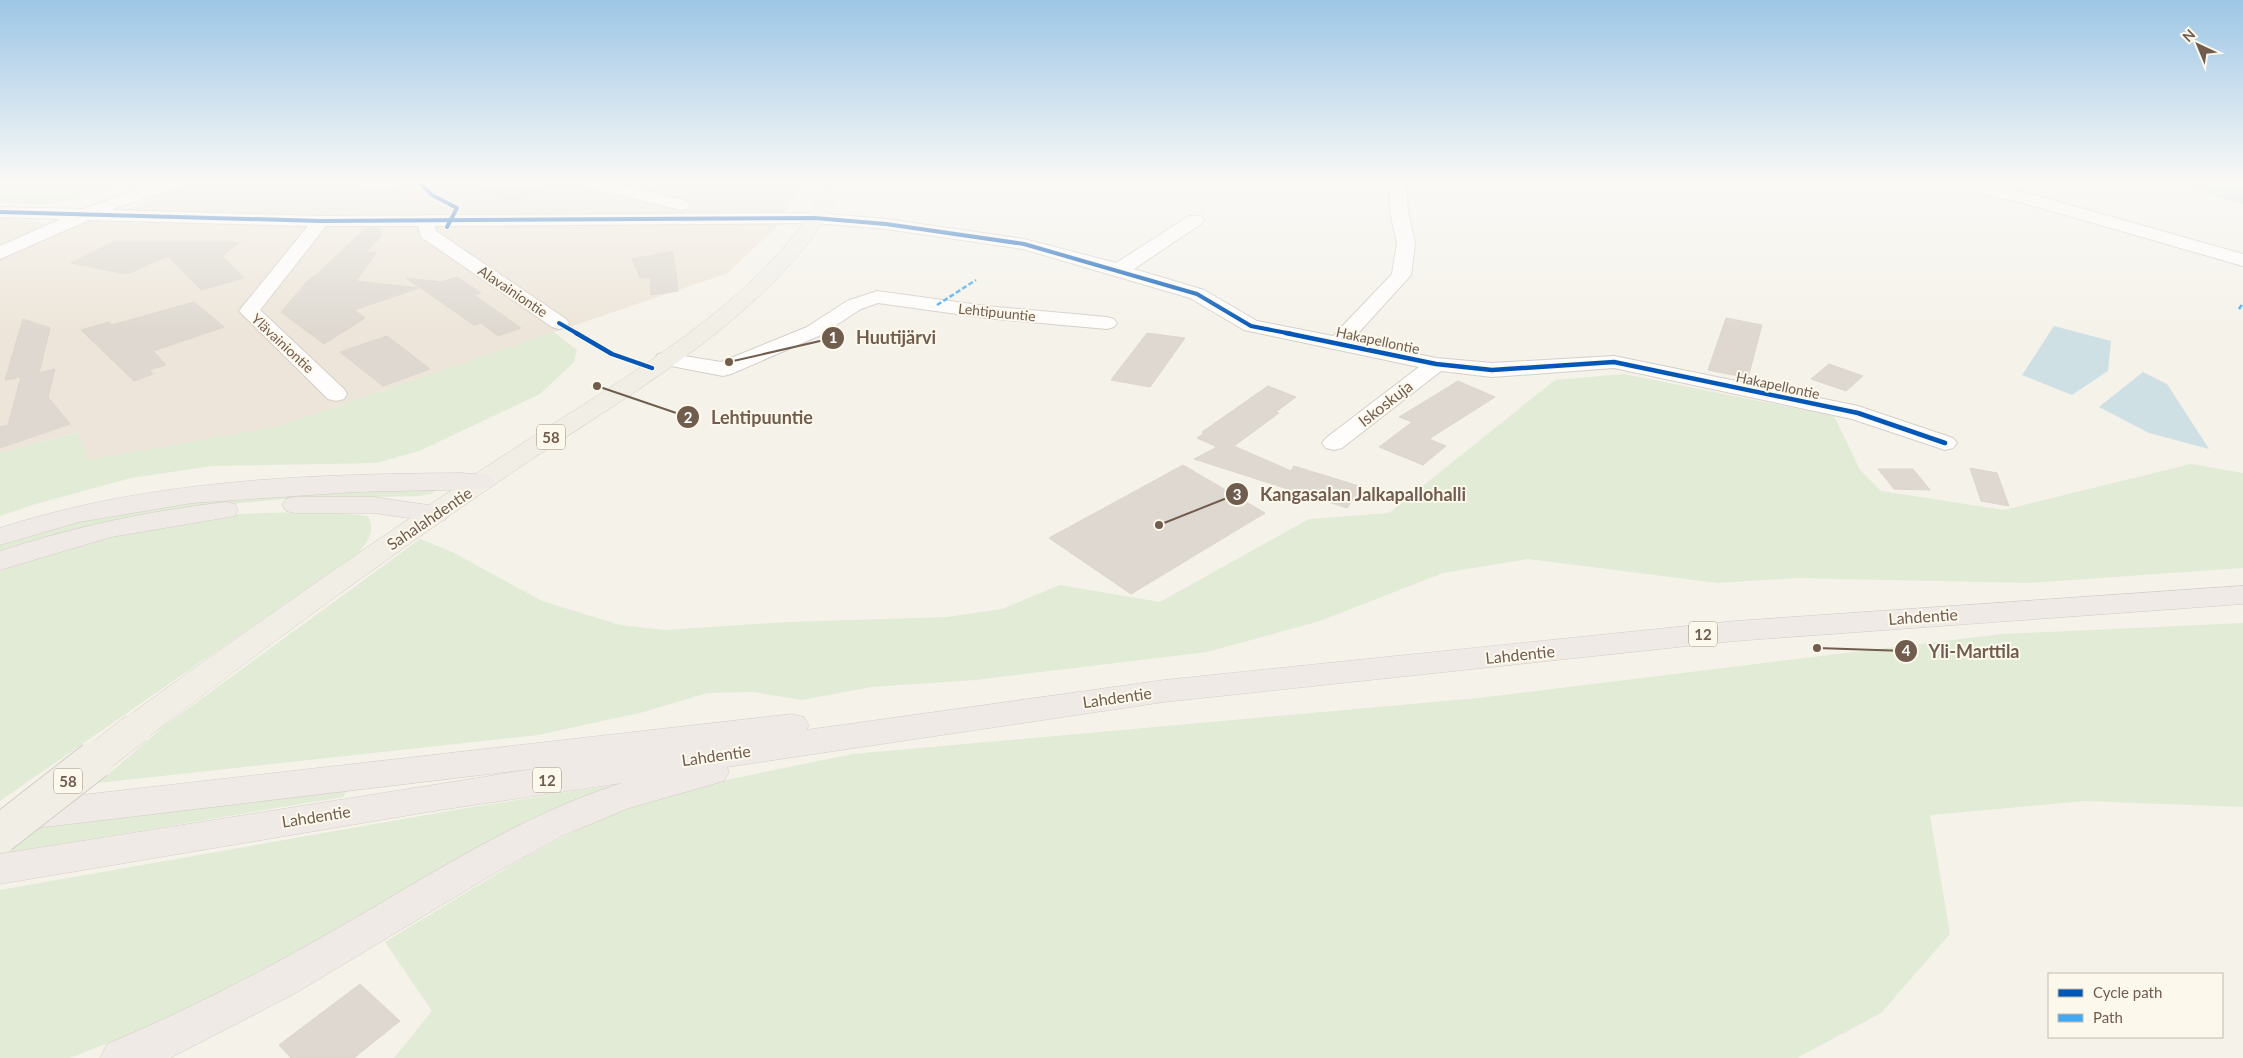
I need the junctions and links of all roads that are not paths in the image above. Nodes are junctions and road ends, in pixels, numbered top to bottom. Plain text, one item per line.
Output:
1 (44, 232) edge
2 (311, 232) edge
3 (427, 232) edge
4 (806, 232) edge
5 (944, 232) edge
6 (1176, 232) edge
7 (1404, 232) edge
8 (2146, 232) edge
9 (0, 253) edge
10 (2243, 260) edge
11 (1119, 270) junction
12 (559, 323) dead end
13 (1107, 323) dead end
14 (1338, 342) junction
15 (666, 359) junction
16 (1436, 364) junction
17 (336, 394) dead end
18 (1945, 442) dead end
19 (1334, 443) dead end
20 (482, 481) junction
21 (434, 514) junction
22 (0, 537) edge
23 (0, 561) edge
24 (2243, 595) edge
25 (1164, 691) junction
26 (1095, 700) junction
27 (0, 818) edge
28 (0, 834) edge
29 (0, 869) edge
30 (122, 1058) edge

1 - 9 street
2 - 17 street, Ylävainiontie
3 - 12 street, Alavainiontie
4 - 15 main road, Sahalahdentie / 58
5 - 11 street, Hakapellontie
6 - 11 street
7 - 14 street
8 - 10 street
11 - 14 street, Hakapellontie
13 - 15 street, Lehtipuuntie
14 - 16 street, Hakapellontie
15 - 20 main road, Sahalahdentie / 58
16 - 18 street, Hakapellontie
16 - 19 street, Iskoskuja
20 - 21 main road, Sahalahdentie / 58
20 - 22 highway
21 - 23 highway
21 - 28 main road, Sahalahdentie / 58, bridge
24 - 25 highway, Lahdentie / 12
25 - 26 highway, Lahdentie / 12
25 - 27 highway
26 - 29 highway, Lahdentie / 12
26 - 30 highway

